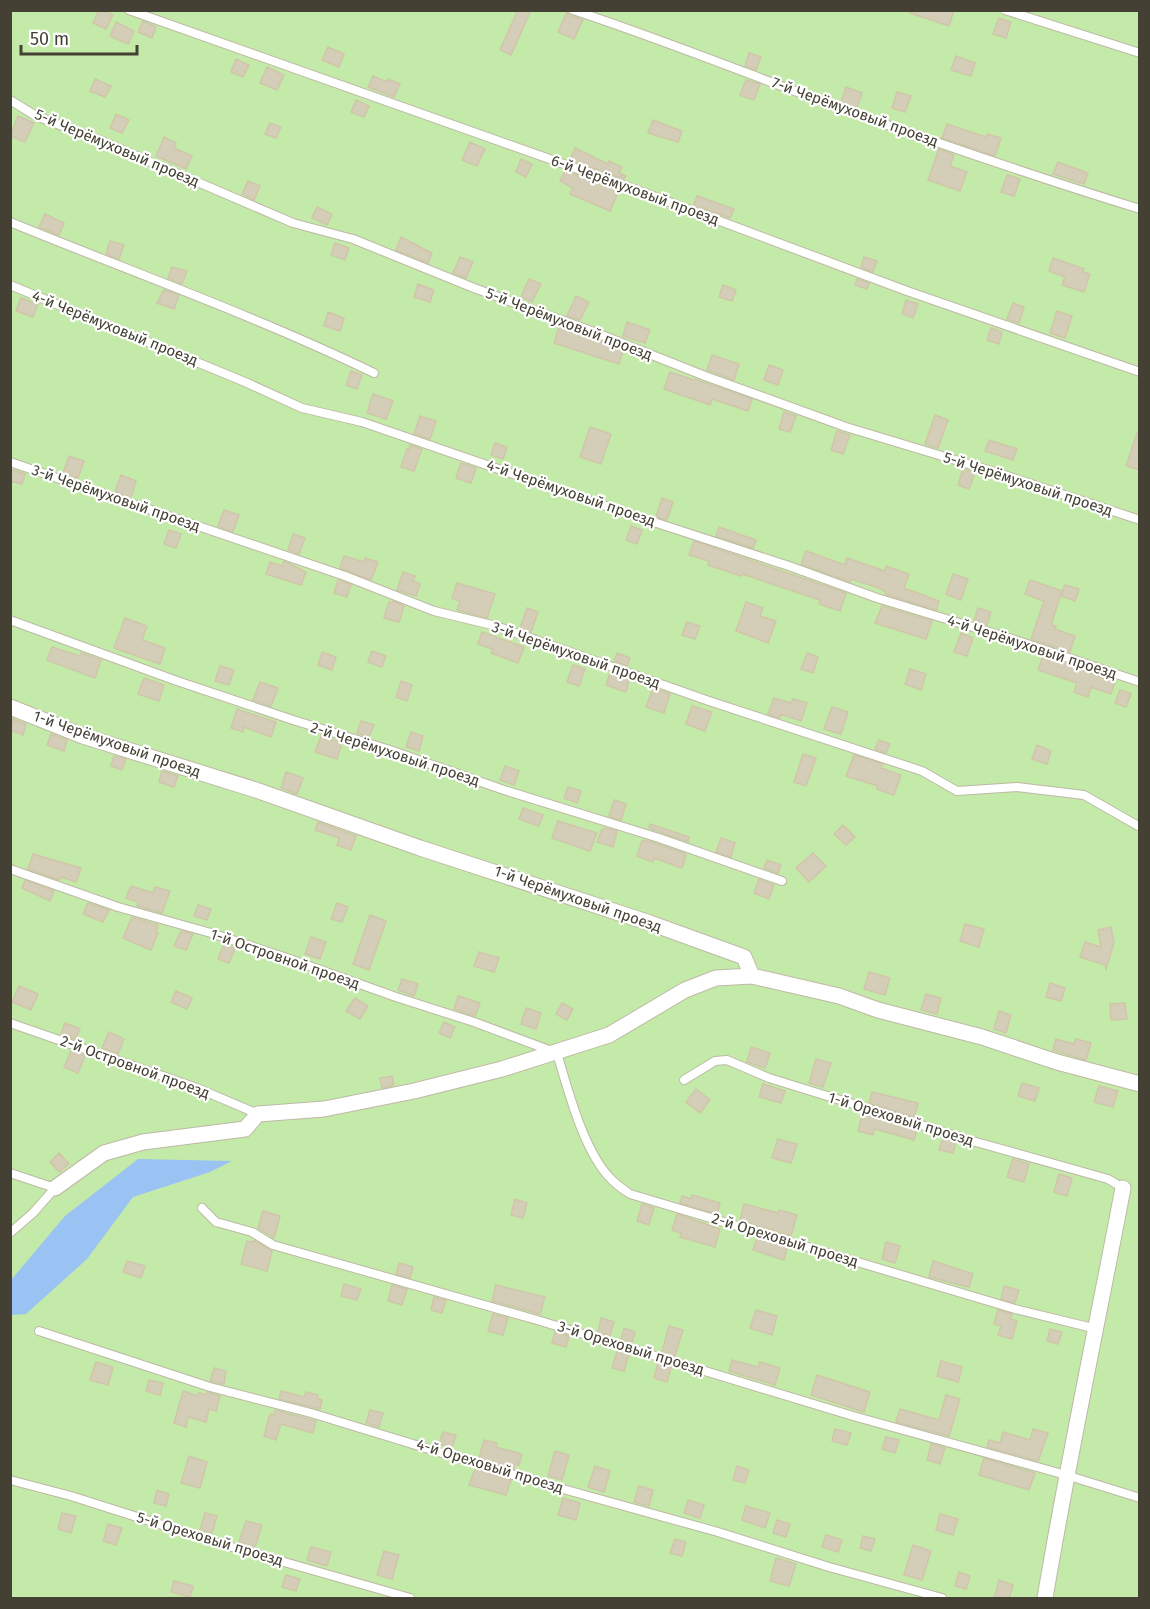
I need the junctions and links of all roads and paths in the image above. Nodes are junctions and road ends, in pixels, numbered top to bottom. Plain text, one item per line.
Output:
1 (129, 10) edge
2 (573, 10) edge
3 (1005, 10) edge
4 (1140, 53) edge
5 (10, 100) edge
6 (1140, 209) edge
7 (10, 222) edge
8 (10, 285) edge
9 (1140, 372) edge
10 (374, 373) dead end
11 (10, 462) edge
12 (1140, 520) edge
13 (10, 620) edge
14 (1140, 681) edge
15 (10, 707) edge
16 (1140, 827) edge
17 (10, 869) edge
18 (782, 881) dead end
19 (752, 976) junction
20 (10, 1023) edge
21 (557, 1053) junction
22 (684, 1080) dead end
23 (1140, 1084) edge
24 (258, 1114) junction
25 (10, 1173) edge
26 (55, 1188) junction
27 (1123, 1188) joint
28 (202, 1208) dead end
29 (10, 1233) edge
30 (1097, 1329) junction
31 (39, 1331) dead end
32 (1066, 1475) junction
33 (10, 1480) edge
34 (1140, 1498) edge
35 (410, 1599) edge
36 (942, 1599) edge
37 (1045, 1599) edge

1 - 9 lane, 6-й Черёмуховый проезд
2 - 6 lane, 7-й Черёмуховый проезд
3 - 4 lane
5 - 12 lane, 5-й Черёмуховый проезд
7 - 10 lane
8 - 14 lane, 4-й Черёмуховый проезд
11 - 16 lane, 3-й Черёмуховый проезд
13 - 18 lane, 2-й Черёмуховый проезд
15 - 19 street, 1-й Черёмуховый проезд
17 - 21 lane, 1-й Островной проезд
19 - 21 street
19 - 23 street
20 - 24 lane, 2-й Островной проезд
21 - 24 street
21 - 30 lane, 2-й Ореховый проезд
22 - 27 lane, 1-й Ореховый проезд
24 - 26 street
25 - 26 lane
26 - 29 lane
27 - 30 street
28 - 32 lane, 3-й Ореховый проезд
30 - 32 street
31 - 36 lane, 4-й Ореховый проезд
32 - 34 lane, 3-й Ореховый проезд
32 - 37 street
33 - 35 lane, 5-й Ореховый проезд

